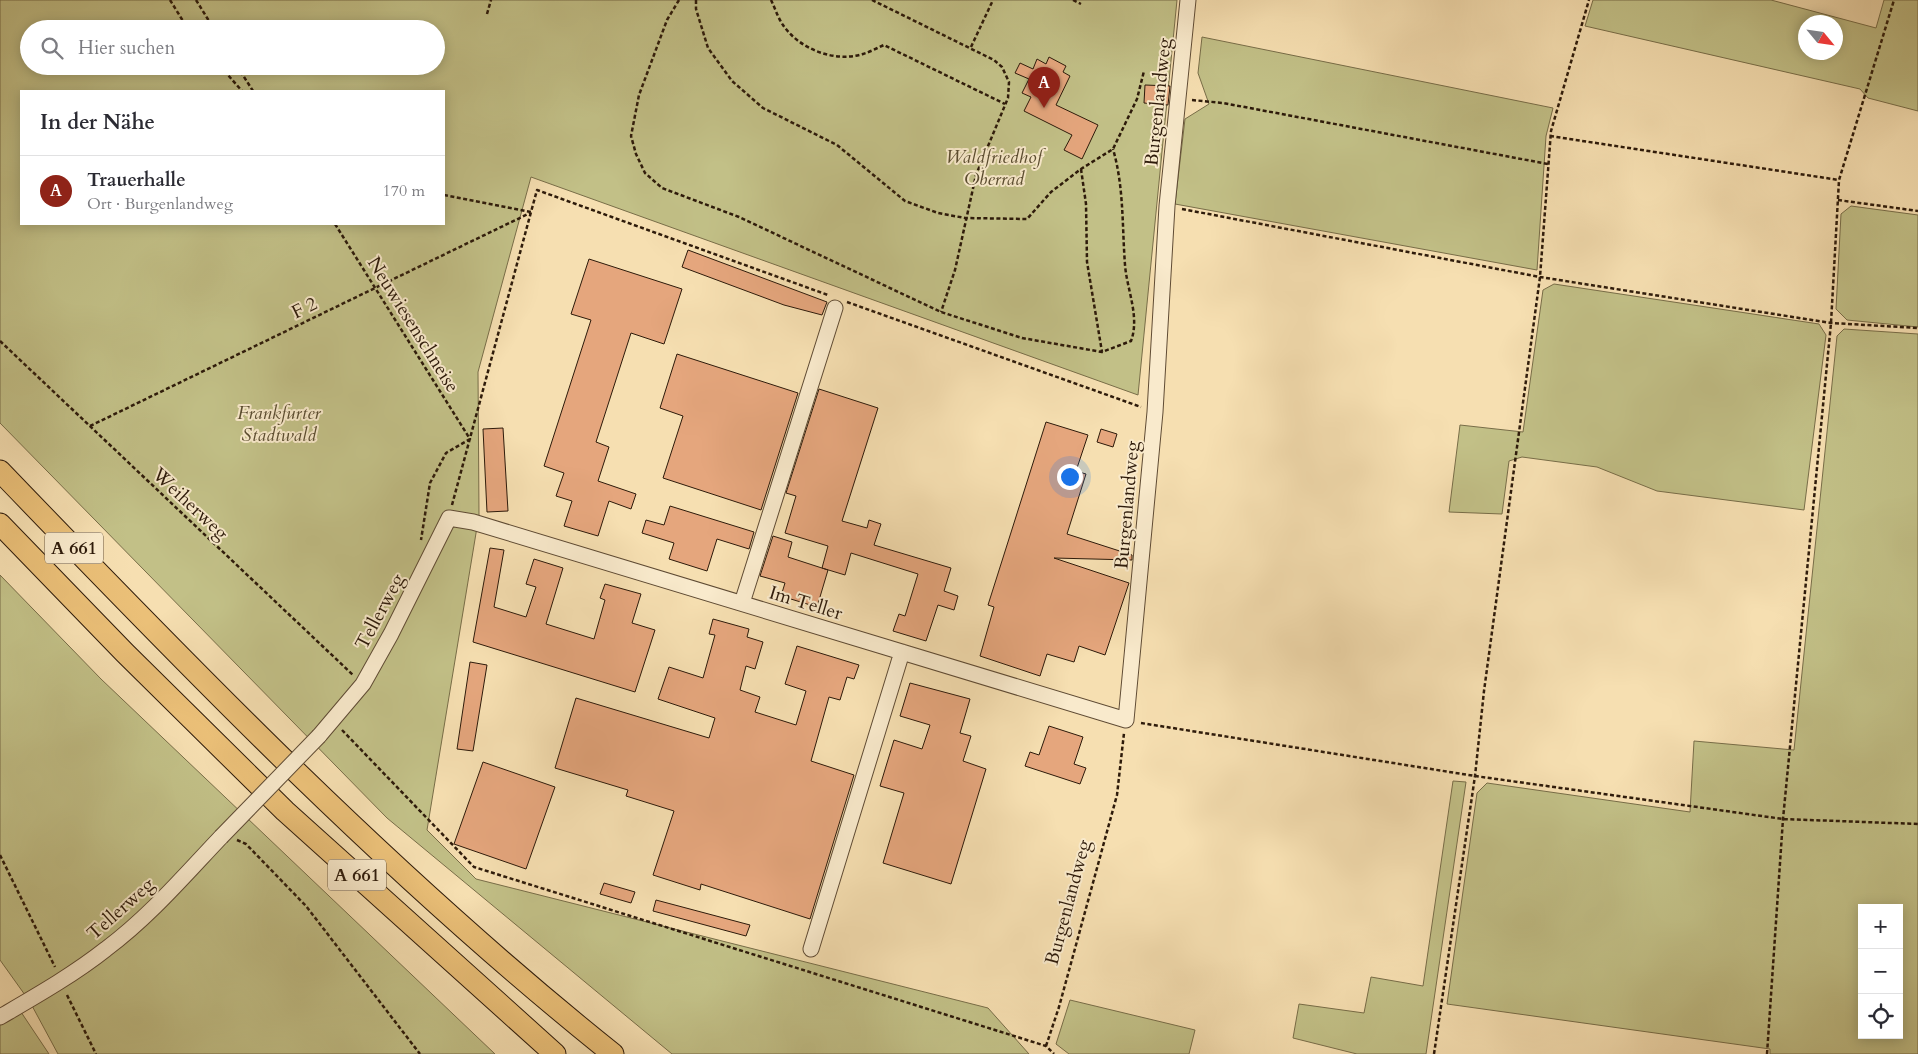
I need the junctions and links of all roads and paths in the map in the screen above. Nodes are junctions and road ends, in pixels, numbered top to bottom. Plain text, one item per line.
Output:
1 (170, 0) edge
2 (196, 0) edge
3 (491, 0) edge
4 (679, 0) edge
5 (696, 0) edge
6 (772, 0) edge
7 (872, 0) edge
8 (993, 0) edge
9 (1073, 0) edge
10 (1188, 0) edge
11 (1589, 0) edge
12 (1894, 0) edge
13 (1082, 4) dead end
14 (487, 14) dead end
15 (182, 20) edge
16 (208, 20) edge
17 (971, 47) junction
18 (1144, 71) dead end
19 (228, 75) edge
20 (243, 75) edge
21 (241, 90) edge
22 (252, 90) edge
23 (1178, 98) junction
24 (1005, 104) junction
25 (1550, 136) junction
26 (1114, 149) junction
27 (1548, 164) junction
28 (1081, 168) junction
29 (1839, 180) junction
30 (445, 194) edge
31 (1838, 200) junction
32 (1167, 206) junction
33 (1918, 211) edge
34 (531, 212) junction
35 (966, 218) junction
36 (337, 225) edge
37 (1540, 277) junction
38 (375, 288) junction
39 (839, 302) junction
40 (941, 312) junction
41 (1832, 323) junction
42 (1918, 328) edge
43 (0, 341) edge
44 (1102, 352) junction
45 (1155, 412) junction
46 (90, 426) junction
47 (470, 439) junction
48 (0, 471) edge
49 (449, 518) junction
50 (0, 524) edge
51 (426, 564) junction
52 (742, 603) junction
53 (902, 652) junction
54 (363, 684) junction
55 (1126, 720) junction
56 (332, 721) junction
57 (1475, 776) junction
58 (1783, 820) junction
59 (1918, 824) edge
60 (221, 837) junction
61 (0, 855) edge
62 (811, 949) dead end
63 (60, 981) junction
64 (0, 1017) edge
65 (1046, 1046) junction
66 (96, 1054) edge
67 (420, 1054) edge
68 (555, 1054) edge
69 (613, 1054) edge
70 (1054, 1054) edge
71 (1434, 1054) edge
72 (1767, 1054) edge

1 - 15 path
2 - 16 path
3 - 14 path
4 - 40 path
5 - 35 path
6 - 24 path
7 - 17 path
8 - 17 path
9 - 13 path
10 - 23 street, Burgenlandweg
11 - 25 path
12 - 29 path
17 - 24 path
18 - 26 path
19 - 21 path
20 - 22 path
23 - 27 path
23 - 32 street, Burgenlandweg
24 - 35 path
25 - 27 path
25 - 29 path
26 - 28 path
26 - 44 path
27 - 37 path
28 - 35 path
28 - 44 path
29 - 31 path
30 - 34 path
31 - 33 path
31 - 41 path
32 - 37 path
32 - 45 street, Burgenlandweg
34 - 38 path, F 2
34 - 39 path
34 - 47 path
35 - 40 path
36 - 38 path, Neuwiesenschneise
37 - 41 path
37 - 57 path
38 - 46 path, F 2
38 - 47 path, Neuwiesenschneise
39 - 45 path
39 - 52 street
40 - 44 path
41 - 42 path
41 - 58 path
43 - 46 path, Weiherweg
45 - 55 street, Burgenlandweg
46 - 54 path, Weiherweg
47 - 49 path
47 - 51 path
48 - 69 highway, A 661
49 - 51 street, Tellerweg
49 - 52 street, Im Teller
50 - 68 highway, A 661
51 - 54 street, Tellerweg
52 - 53 street, Im Teller
53 - 55 street, Im Teller
53 - 62 street
54 - 56 street, Tellerweg
55 - 57 path
55 - 65 path, Burgenlandweg
56 - 60 street, Tellerweg, bridge
56 - 65 path
57 - 58 path
57 - 71 path
58 - 59 path
58 - 72 path
60 - 63 street, Tellerweg
60 - 67 path
61 - 63 path
63 - 64 street, Tellerweg
63 - 66 path
65 - 70 path

